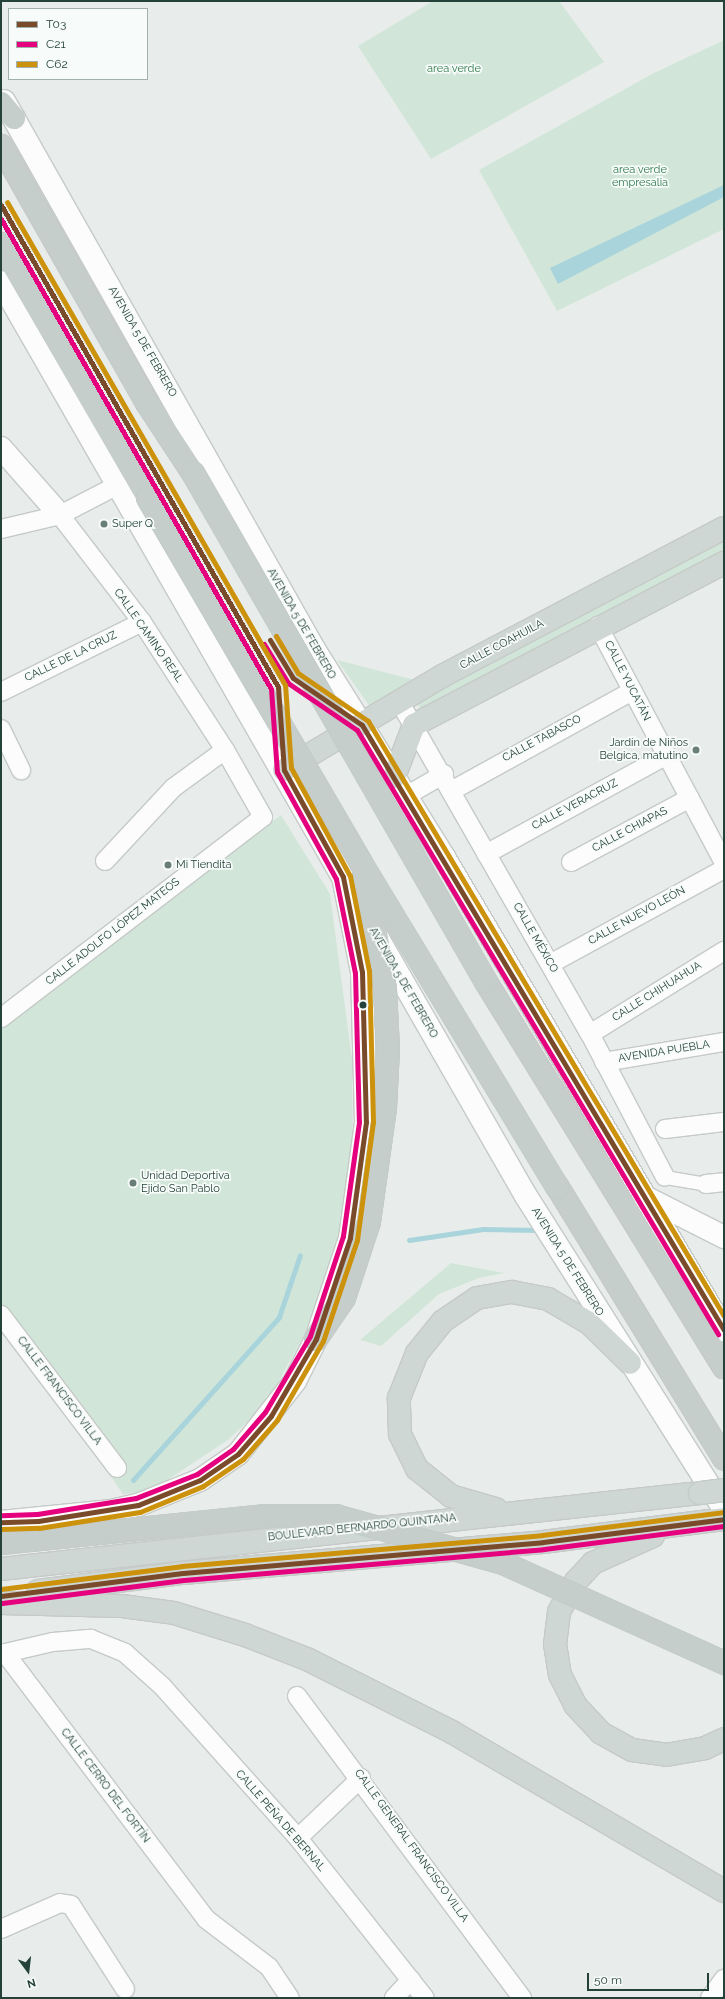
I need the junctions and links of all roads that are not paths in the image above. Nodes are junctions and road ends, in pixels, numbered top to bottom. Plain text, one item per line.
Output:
1 (1, 96) edge
2 (7, 111) edge
3 (1, 146) edge
4 (1, 244) edge
5 (1, 282) edge
6 (1, 448) edge
7 (116, 486) junction
8 (60, 515) junction
9 (724, 528) edge
10 (1, 529) edge
11 (724, 562) edge
12 (142, 622) junction
13 (598, 626) junction
14 (632, 691) junction
15 (1, 692) edge
16 (399, 701) junction
17 (362, 725) junction
18 (414, 725) junction
19 (1, 729) edge
20 (225, 750) junction
21 (665, 756) junction
22 (21, 770) dead end
23 (284, 770) junction
24 (444, 774) junction
25 (394, 777) junction
26 (453, 790) junction
27 (406, 796) junction
28 (690, 798) junction
29 (263, 817) joint
30 (486, 854) junction
31 (105, 861) dead end
32 (571, 862) dead end
33 (361, 863) junction
34 (724, 863) edge
35 (724, 869) edge
36 (343, 877) junction
37 (724, 951) edge
38 (550, 964) junction
39 (1, 1018) edge
40 (590, 1034) junction
41 (724, 1042) edge
42 (604, 1062) junction
43 (724, 1122) edge
44 (665, 1129) dead end
45 (665, 1177) joint
46 (724, 1182) edge
47 (706, 1184) joint
48 (644, 1196) junction
49 (724, 1237) edge
50 (1, 1315) edge
51 (724, 1330) edge
52 (316, 1339) junction
53 (630, 1363) junction
54 (724, 1367) edge
55 (724, 1459) edge
56 (117, 1468) dead end
57 (724, 1490) edge
58 (551, 1509) junction
59 (719, 1517) edge
60 (1, 1522) edge
61 (1, 1543) edge
62 (1, 1569) edge
63 (1, 1596) edge
64 (1, 1603) edge
65 (3, 1654) edge
66 (724, 1663) edge
67 (298, 1696) dead end
68 (724, 1739) edge
69 (361, 1778) junction
70 (298, 1838) junction
71 (724, 1891) edge
72 (1, 1929) edge
73 (724, 1979) edge
74 (411, 1980) junction
75 (125, 1989) dead end
76 (290, 1998) edge
77 (394, 1998) edge
78 (425, 1998) edge
79 (522, 1998) edge
80 (710, 1998) edge

1 - 2 main road, AVENIDA 5 DE FEBRERO
2 - 17 main road, AVENIDA 5 DE FEBRERO
3 - 54 highway, AVENIDA 5 DE FEBRERO, bridge
4 - 33 highway, bridge
5 - 7 main road, AVENIDA 5 DE FEBRERO
6 - 8 main road, CALLE CAMINO REAL
7 - 8 street
7 - 23 main road, AVENIDA 5 DE FEBRERO
8 - 10 street
8 - 12 street, CALLE CAMINO REAL
9 - 16 main road, CALLE COAHUILA
11 - 13 main road
12 - 15 street, CALLE DE LA CRUZ
12 - 20 street, CALLE CAMINO REAL
13 - 14 street, CALLE YUCATÁN
13 - 18 main road
14 - 21 street, CALLE YUCATÁN
14 - 26 street, CALLE TABASCO
16 - 17 main road, CALLE COAHUILA
16 - 18 street, CALLE MÉXICO
17 - 23 main road, CALLE COAHUILA
17 - 25 main road, AVENIDA 5 DE FEBRERO
18 - 24 street, CALLE MÉXICO
18 - 25 main road
19 - 22 street
20 - 29 street, CALLE CAMINO REAL
20 - 31 street
21 - 28 street, CALLE YUCATÁN
21 - 30 street, CALLE VERACRUZ
23 - 36 main road, AVENIDA 5 DE FEBRERO
24 - 26 street, CALLE MÉXICO
24 - 27 street
25 - 27 main road, AVENIDA 5 DE FEBRERO
26 - 30 street, CALLE MÉXICO
27 - 48 main road, AVENIDA 5 DE FEBRERO
28 - 32 street, CALLE CHIAPAS
28 - 34 street, CALLE YUCATÁN
29 - 39 street, CALLE ADOLFO LÓPEZ MATEOS
30 - 38 street, CALLE MÉXICO
33 - 52 highway, bridge
33 - 55 highway, bridge
35 - 38 street, CALLE NUEVO LEÓN
36 - 52 main road
36 - 53 main road, AVENIDA 5 DE FEBRERO
37 - 40 street, CALLE CHIHUAHUA
38 - 40 street, CALLE MÉXICO
40 - 42 street, CALLE MÉXICO
41 - 42 street, AVENIDA PUEBLA
42 - 45 street, CALLE MÉXICO
43 - 44 street
45 - 47 street
46 - 47 street
48 - 49 main road
48 - 51 main road, AVENIDA 5 DE FEBRERO
50 - 56 street, CALLE FRANCISCO VILLA
52 - 60 main road
53 - 58 main road
53 - 59 main road, AVENIDA 5 DE FEBRERO
57 - 58 main road, BOULEVARD BERNARDO QUINTANA, bridge
58 - 62 main road, BOULEVARD BERNARDO QUINTANA
59 - 63 main road
59 - 68 main road
61 - 66 highway, bridge
64 - 71 main road
65 - 70 street, CALLE PEÑA DE BERNAL
65 - 76 street, CALLE CERRO DEL FORTÍN
67 - 69 street, CALLE GENERAL FRANCISCO VILLA
69 - 70 street
69 - 79 street, CALLE GENERAL FRANCISCO VILLA
70 - 74 street, CALLE PEÑA DE BERNAL
72 - 75 street
73 - 80 street
74 - 77 street
74 - 78 street, CALLE PEÑA DE BERNAL

